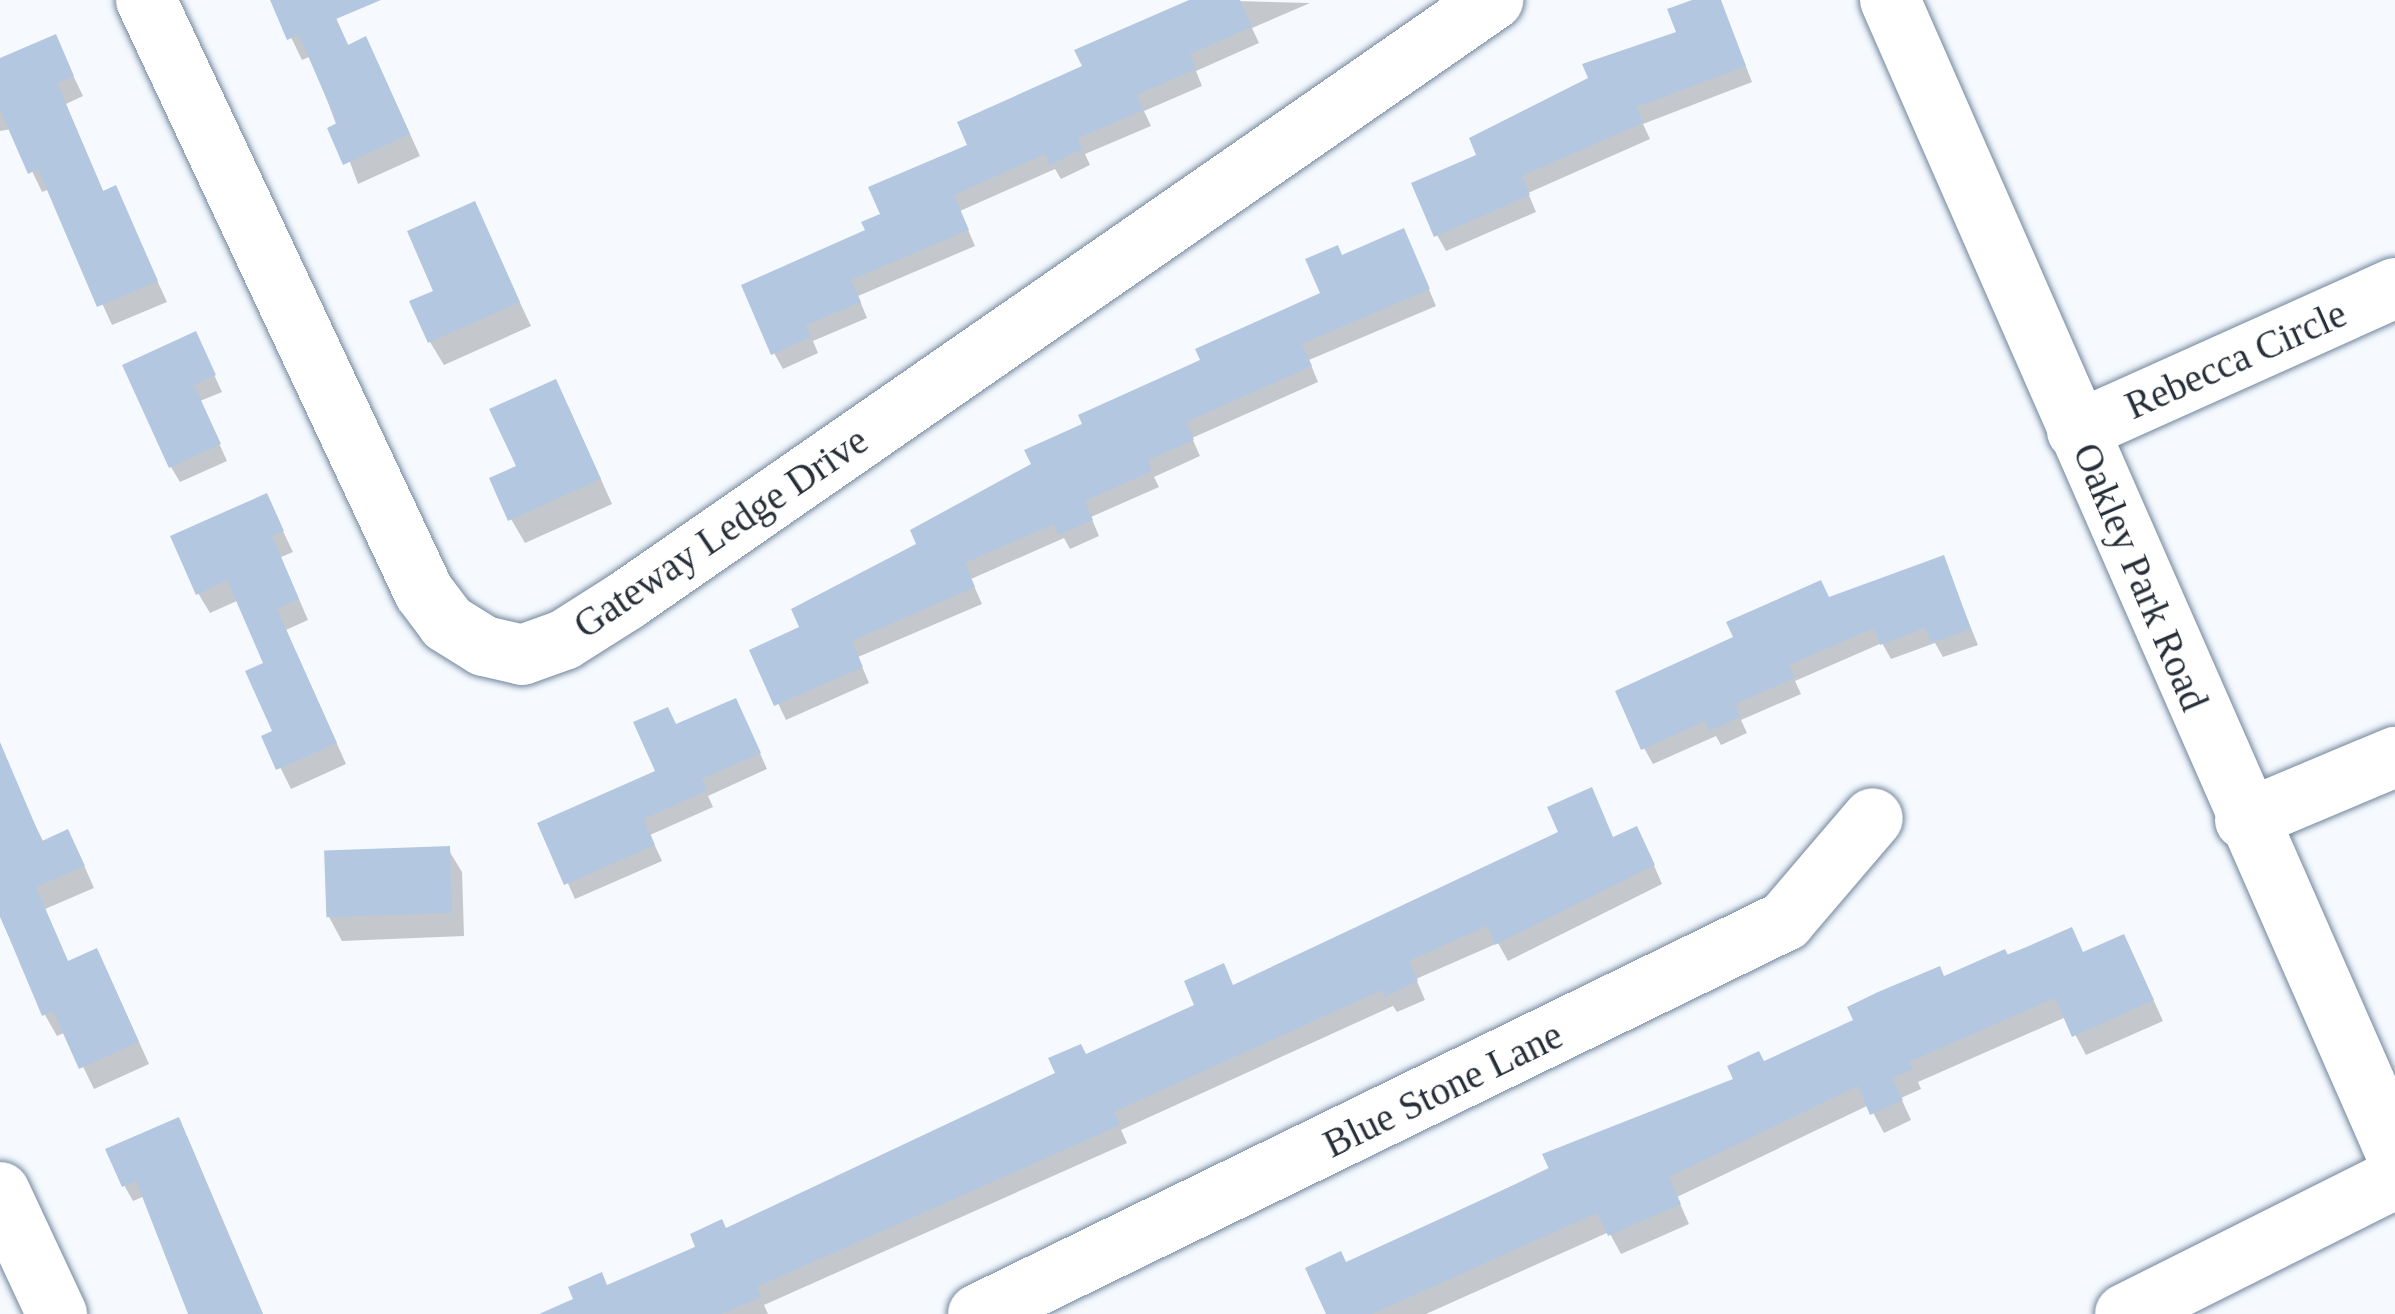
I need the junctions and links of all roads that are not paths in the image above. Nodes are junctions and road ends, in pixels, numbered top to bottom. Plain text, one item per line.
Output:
1 (146, 0) edge
2 (1493, 0) edge
3 (1889, 0) edge
4 (2395, 288) edge
5 (2077, 431) junction
6 (2395, 757) edge
7 (1873, 818) dead end
8 (2245, 820) junction
9 (2395, 1151) edge
10 (2395, 1179) edge
11 (0, 1192) edge
12 (57, 1314) edge
13 (978, 1314) edge
14 (2125, 1314) edge

1 - 2 street, Gateway Ledge Drive
3 - 5 street, Oakley Park Road
4 - 5 street, Rebecca Circle
5 - 8 street, Oakley Park Road
6 - 8 street
7 - 13 street, Blue Stone Lane
8 - 9 street, Oakley Park Road
10 - 14 street
11 - 12 street

